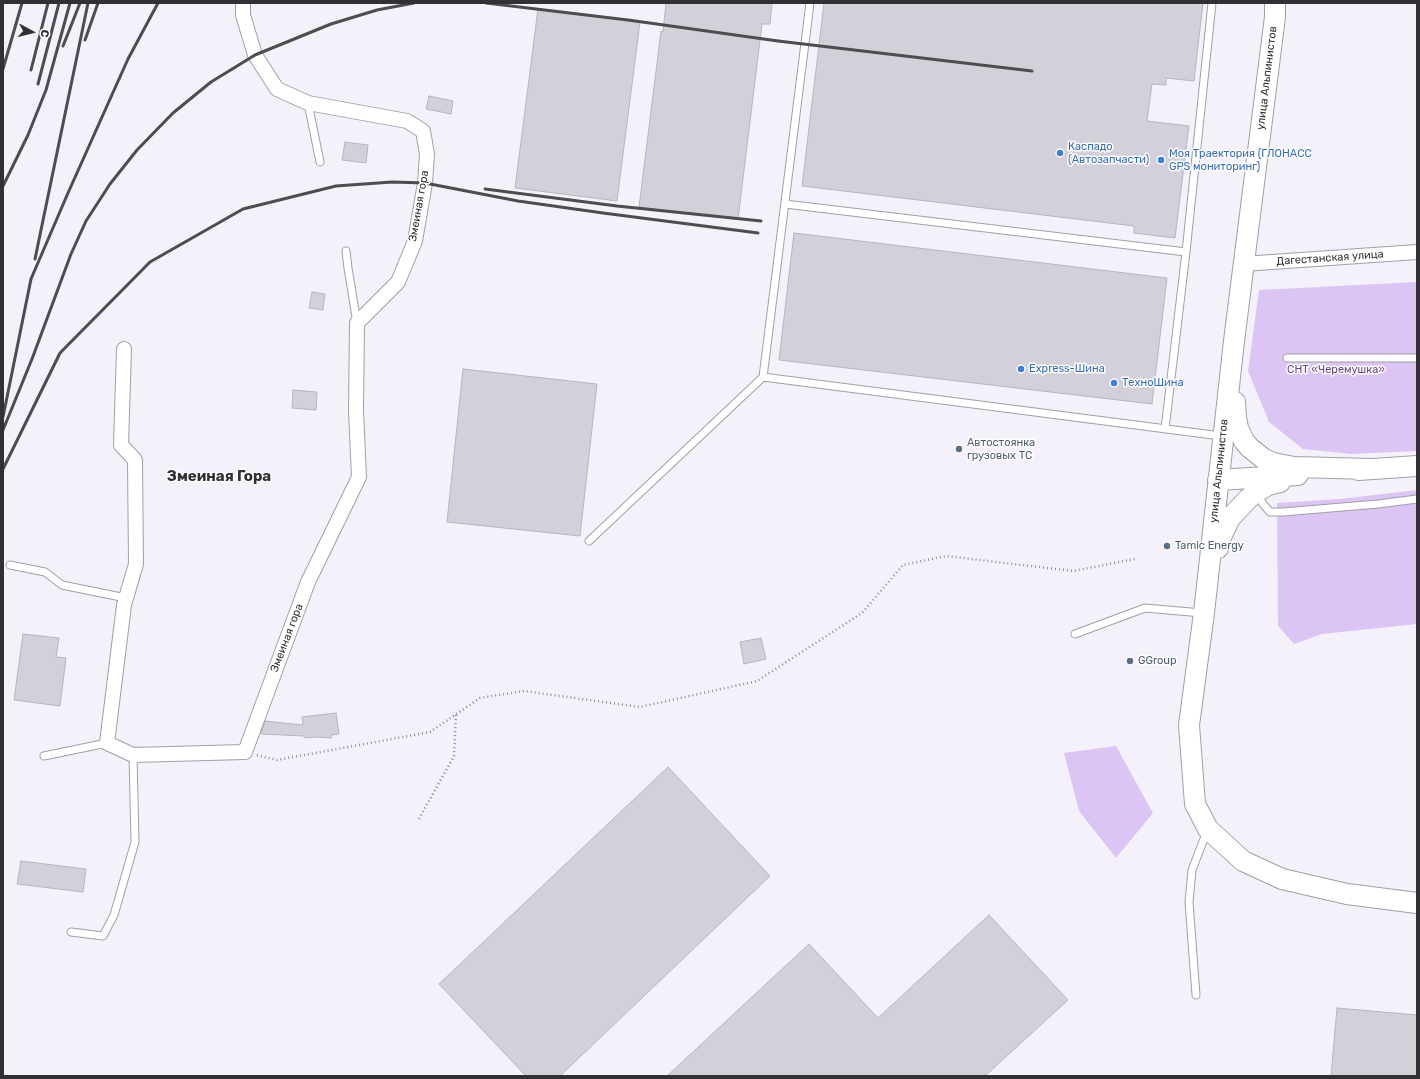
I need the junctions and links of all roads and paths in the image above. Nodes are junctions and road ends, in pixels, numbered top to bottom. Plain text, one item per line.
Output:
1 (243, 3) edge
2 (810, 3) edge
3 (1212, 3) edge
4 (1275, 3) edge
5 (308, 103) junction
6 (320, 162) dead end
7 (785, 204) junction
8 (346, 251) dead end
9 (1186, 252) junction
10 (1417, 252) edge
11 (1243, 264) junction
12 (357, 322) junction
13 (1234, 341) junction
14 (124, 349) dead end
15 (1287, 358) dead end
16 (1417, 358) edge
17 (763, 377) junction
18 (1165, 429) junction
19 (1224, 436) junction
20 (1417, 466) edge
21 (1371, 469) junction
22 (1318, 474) junction
23 (1218, 480) junction
24 (1256, 492) junction
25 (1417, 498) edge
26 (588, 541) dead end
27 (1136, 559) dead end
28 (10, 565) dead end
29 (126, 598) junction
30 (1204, 609) junction
31 (1075, 634) dead end
32 (456, 714) junction
33 (107, 743) junction
34 (245, 752) junction
35 (133, 755) junction
36 (44, 756) dead end
37 (419, 819) dead end
38 (1208, 829) junction
39 (1417, 903) edge
40 (71, 932) dead end
41 (1196, 995) dead end

1 - 5 street, Змеиная гора
2 - 7 lane
3 - 9 lane
4 - 11 main road, улица Альпинистов
5 - 6 lane
5 - 12 street, Змеиная гора
7 - 9 lane
7 - 17 lane
8 - 12 lane
9 - 18 lane
10 - 11 street, Дагестанская улица
11 - 13 main road, улица Альпинистов
12 - 34 street, Змеиная гора
13 - 19 main road, улица Альпинистов
13 - 21 main road
14 - 29 street
15 - 16 lane
17 - 18 lane
17 - 26 lane
18 - 19 lane
19 - 23 main road, улица Альпинистов
20 - 21 main road
21 - 22 main road
22 - 23 main road
22 - 24 main road
23 - 30 main road, улица Альпинистов
24 - 25 lane
24 - 30 main road
27 - 32 path
28 - 29 lane
29 - 33 street
30 - 31 lane
30 - 38 main road, улица Альпинистов
32 - 34 path
32 - 37 path
33 - 35 street
33 - 36 lane
34 - 35 street
35 - 40 lane
38 - 39 main road, улица Альпинистов
38 - 41 lane

